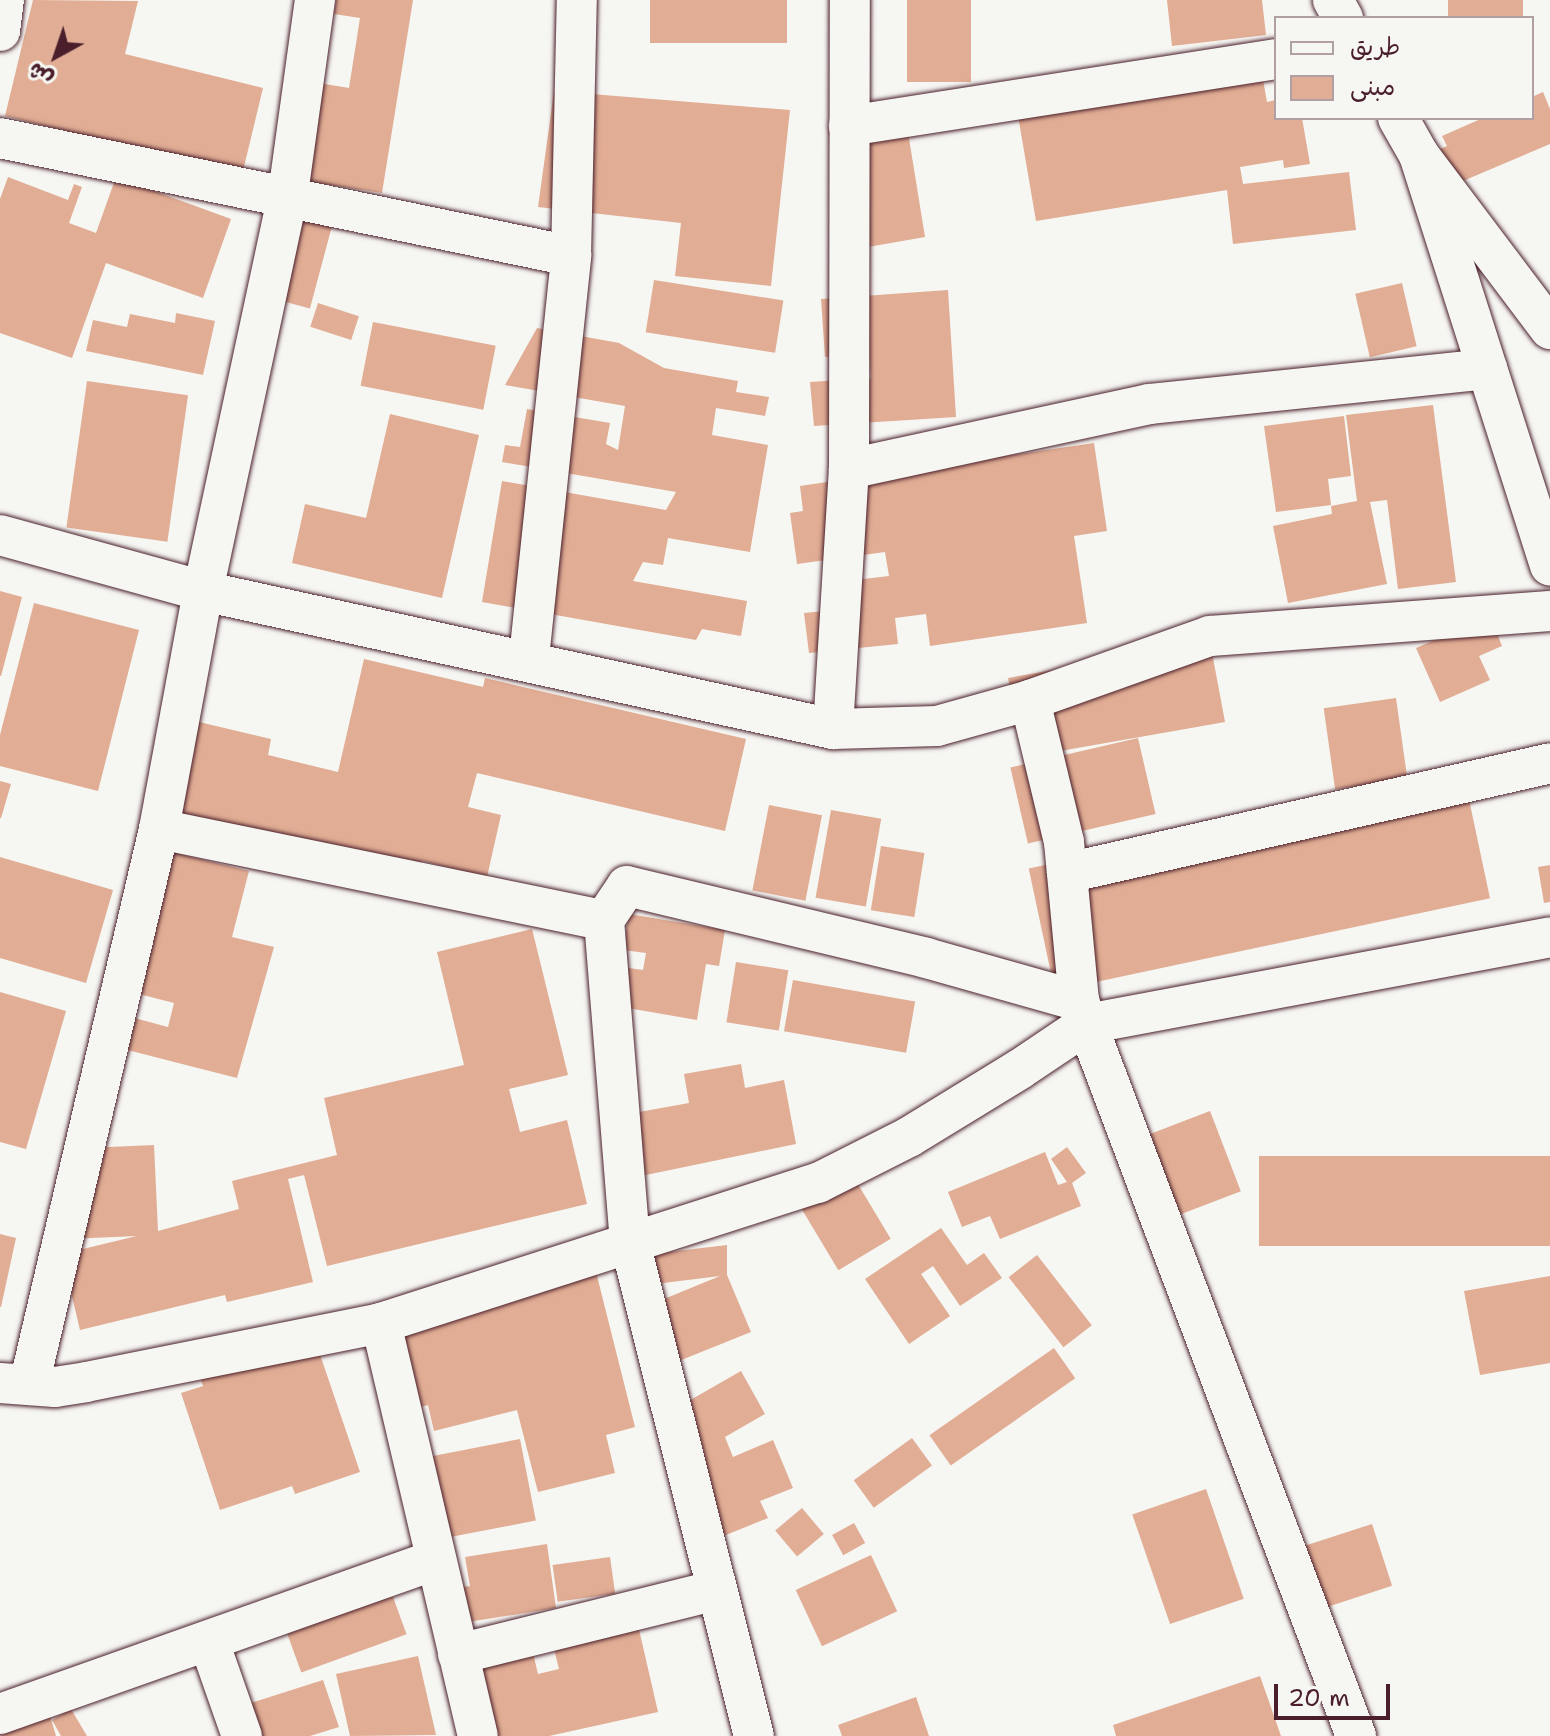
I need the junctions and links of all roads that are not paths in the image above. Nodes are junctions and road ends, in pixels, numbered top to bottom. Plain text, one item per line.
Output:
1 (4, 0) edge
2 (315, 0) edge
3 (577, 0) edge
4 (850, 0) edge
5 (0, 31) edge
6 (1274, 59) edge
7 (1399, 120) edge
8 (849, 126) junction
9 (0, 138) edge
10 (1419, 155) junction
11 (288, 194) junction
12 (571, 256) junction
13 (1550, 329) edge
14 (1487, 369) junction
15 (849, 469) junction
16 (0, 535) edge
17 (1550, 566) edge
18 (203, 591) junction
19 (1550, 611) edge
20 (529, 658) junction
21 (1030, 700) junction
22 (833, 729) junction
23 (1550, 763) edge
24 (159, 829) junction
25 (1067, 873) junction
26 (604, 920) junction
27 (1550, 937) edge
28 (1083, 1013) junction
29 (630, 1243) junction
30 (381, 1323) junction
31 (14, 1384) edge
32 (436, 1560) junction
33 (716, 1590) junction
34 (209, 1642) junction
35 (458, 1654) junction
36 (0, 1714) edge
37 (242, 1736) edge
38 (478, 1736) edge
39 (754, 1736) edge
40 (1356, 1736) edge

1 - 5 street
2 - 11 street
3 - 12 street
4 - 8 street
6 - 8 street
7 - 10 street
8 - 15 street
9 - 11 street
10 - 13 street
10 - 14 street
11 - 12 street
11 - 18 street
12 - 20 street
14 - 15 street
14 - 17 street
15 - 22 street
16 - 18 street
18 - 20 street
18 - 24 street
19 - 21 street
20 - 22 street
21 - 22 street
21 - 25 street
23 - 25 street
24 - 26 street
24 - 31 street
25 - 28 street
26 - 28 street
26 - 29 street
27 - 28 street
28 - 29 street
28 - 40 street
29 - 30 street
29 - 33 street
30 - 31 street
30 - 32 street
32 - 34 street
32 - 35 street
33 - 35 street
33 - 39 street
34 - 36 street
34 - 37 street
35 - 38 street

